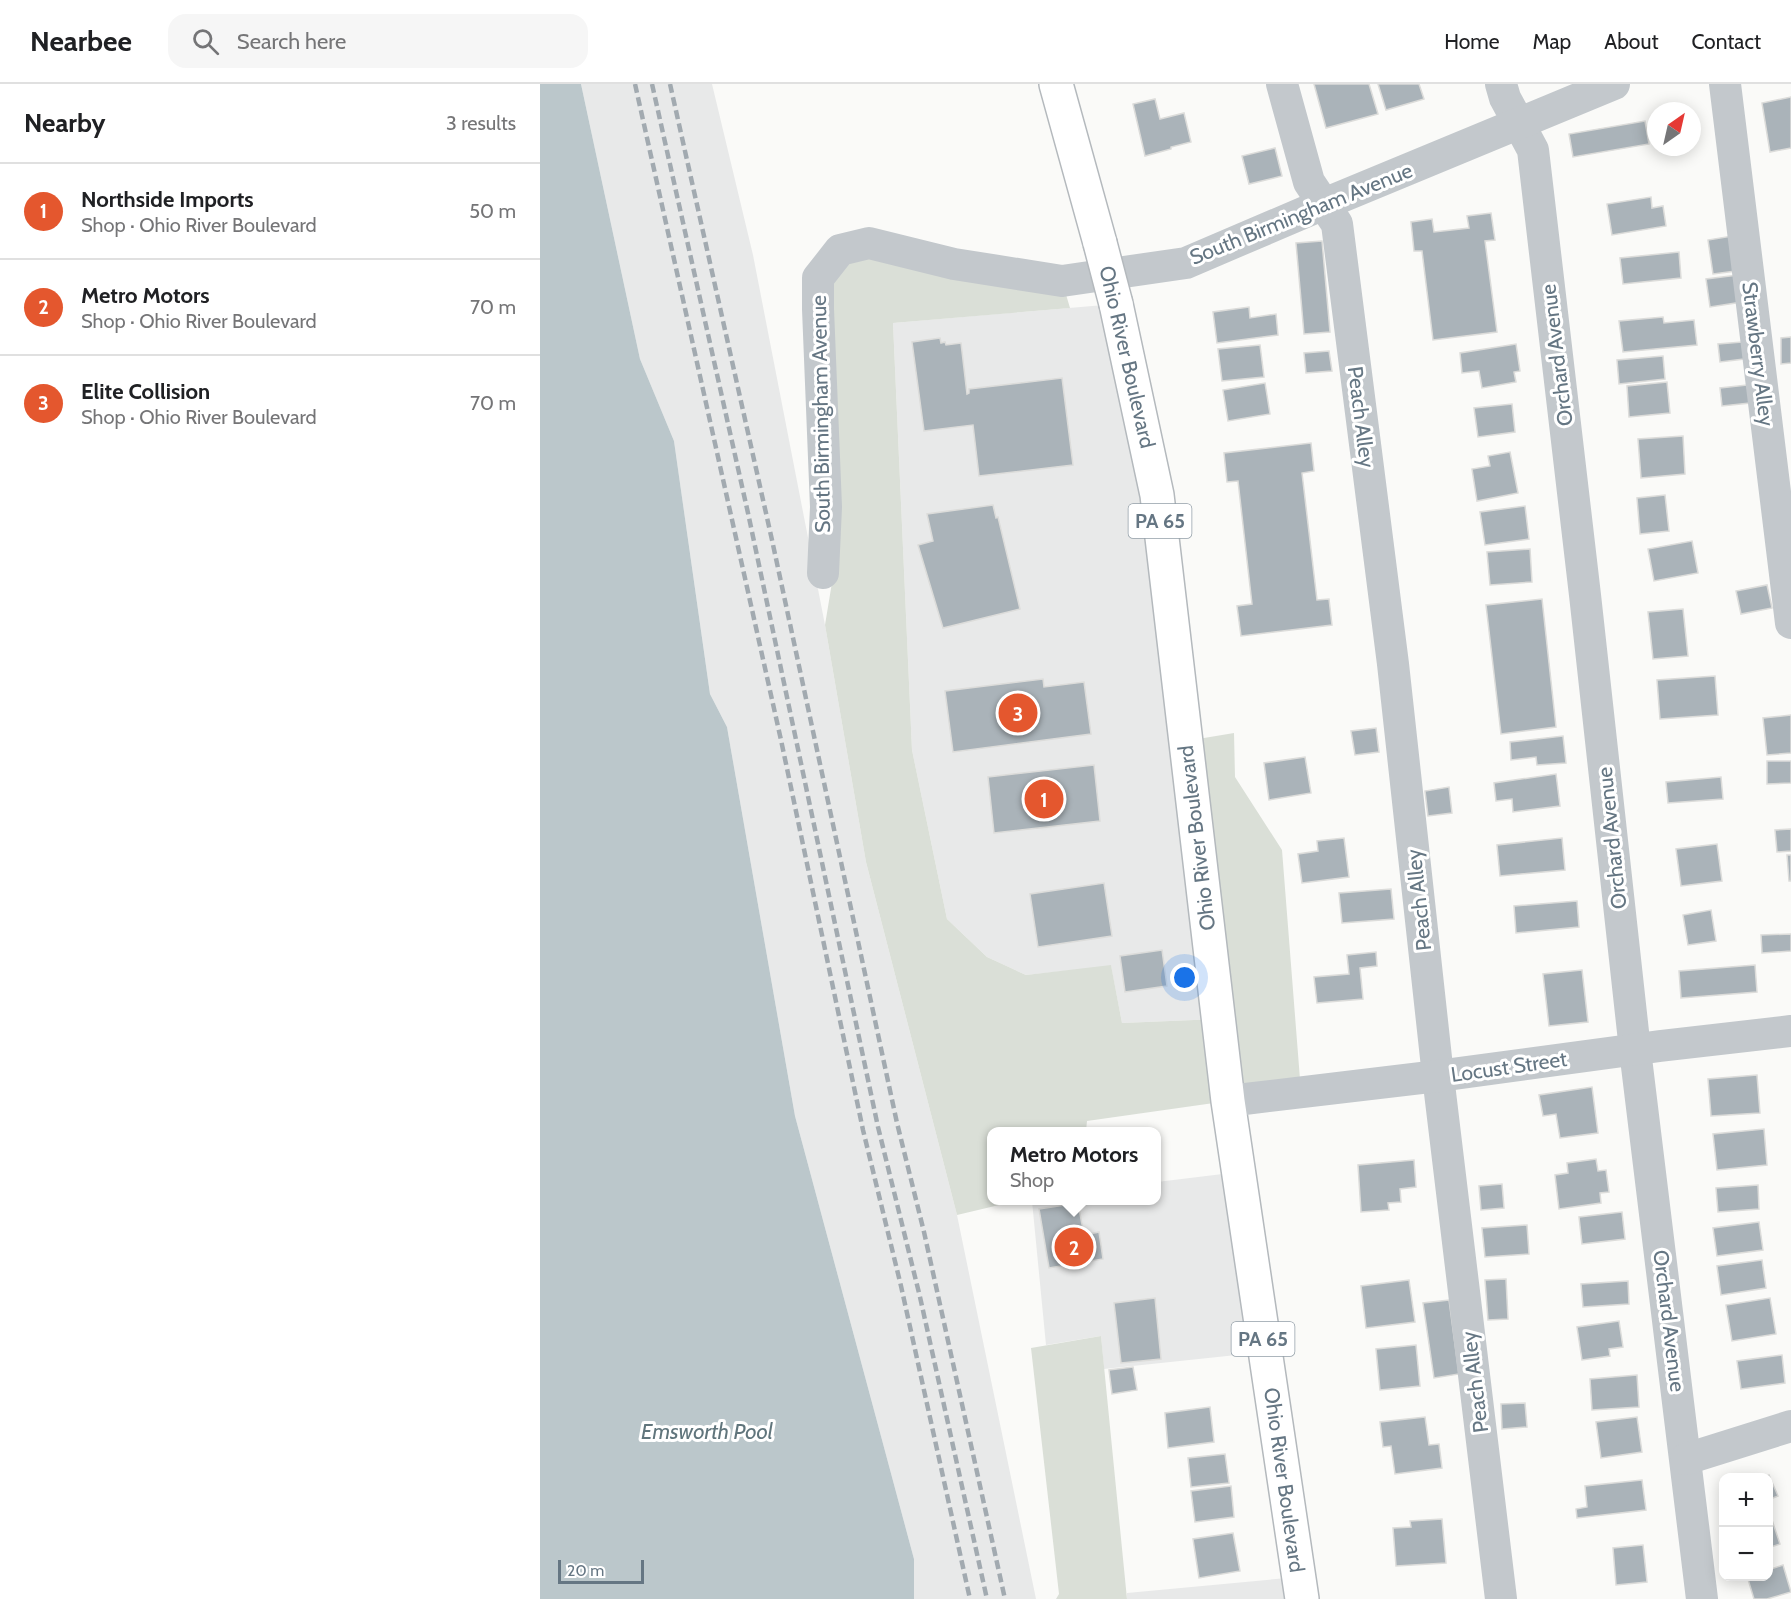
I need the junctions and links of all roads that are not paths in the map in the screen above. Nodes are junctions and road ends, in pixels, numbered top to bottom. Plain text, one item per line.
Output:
1 (1056, 84) edge
2 (1282, 84) edge
3 (1501, 84) edge
4 (1614, 84) edge
5 (1725, 84) edge
6 (1520, 124) junction
7 (1324, 204) junction
8 (823, 573) dead end
9 (1791, 623) edge
10 (1791, 1031) edge
11 (1635, 1050) junction
12 (1438, 1077) junction
13 (1228, 1101) junction
14 (1791, 1426) edge
15 (1686, 1459) junction
16 (1302, 1599) edge
17 (1501, 1599) edge
18 (1702, 1599) edge

1 - 13 highway, Ohio River Boulevard / PA 65, bridge
2 - 7 street, Peach Alley
3 - 6 street, Orchard Avenue
4 - 6 street, South Birmingham Avenue
5 - 9 street, Strawberry Alley
6 - 7 street, South Birmingham Avenue
6 - 11 street, Orchard Avenue
7 - 8 street, South Birmingham Avenue
7 - 12 street, Peach Alley
10 - 11 street, Locust Street
11 - 12 street, Locust Street
11 - 15 street, Orchard Avenue
12 - 13 street, Locust Street
12 - 17 street, Peach Alley
13 - 16 highway, Ohio River Boulevard / PA 65
14 - 15 street
15 - 18 street, Orchard Avenue

